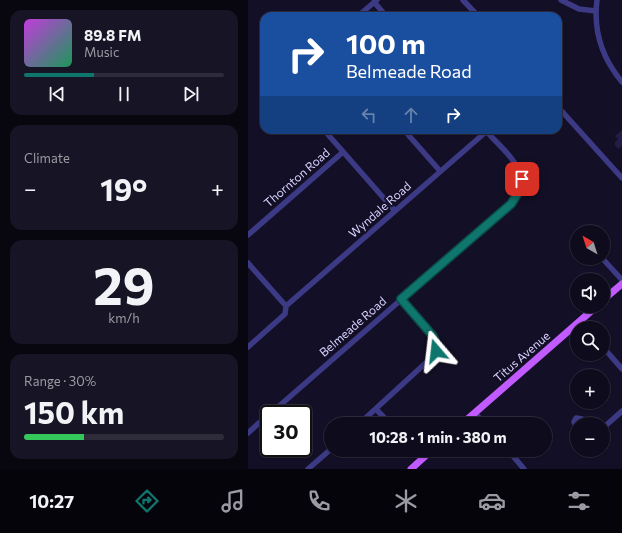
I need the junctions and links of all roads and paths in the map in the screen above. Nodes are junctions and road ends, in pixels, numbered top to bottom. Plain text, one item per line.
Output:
1 (463, 0) edge
2 (561, 0) edge
3 (597, 0) edge
4 (376, 1) edge
5 (596, 11) junction
6 (363, 12) edge
7 (383, 12) edge
8 (474, 12) edge
9 (622, 82) edge
10 (562, 111) edge
11 (327, 134) edge
12 (408, 134) edge
13 (482, 134) edge
14 (490, 134) edge
15 (343, 152) junction
16 (440, 171) junction
17 (621, 176) edge
18 (395, 212) junction
19 (248, 235) edge
20 (248, 263) edge
21 (608, 265) edge
22 (622, 280) edge
23 (622, 284) edge
24 (610, 294) edge
25 (401, 299) junction
26 (286, 306) junction
27 (589, 313) edge
28 (580, 321) edge
29 (570, 330) edge
30 (248, 347) edge
31 (610, 355) edge
32 (622, 369) edge
33 (279, 405) edge
34 (376, 409) junction
35 (622, 411) edge
36 (475, 413) junction
37 (367, 417) edge
38 (383, 417) edge
39 (470, 417) edge
40 (479, 417) edge
41 (260, 422) edge
42 (610, 422) edge
43 (248, 433) edge
44 (324, 455) edge
45 (424, 457) edge
46 (514, 457) edge
47 (308, 469) edge
48 (411, 469) edge
49 (524, 469) edge

1 - 8 street
2 - 5 street
3 - 5 street
4 - 6 street
4 - 7 street
5 - 9 street
10 - 17 street
11 - 15 street
12 - 16 street
13 - 16 street, Wyndale Road
14 - 25 street, Belmeade Road
15 - 18 street
15 - 19 street, Thornton Road
16 - 18 street, Wyndale Road
18 - 26 street, Wyndale Road
20 - 26 street
21 - 22 street
23 - 24 main road
25 - 33 street, Belmeade Road
25 - 34 street
26 - 30 street
27 - 28 main road, Titus Avenue
29 - 36 main road, Titus Avenue
31 - 32 street
34 - 37 street
34 - 38 street
35 - 42 street
36 - 39 main road, Titus Avenue
36 - 40 street
41 - 43 street, Belmeade Road
44 - 47 street
45 - 48 main road
46 - 49 street

